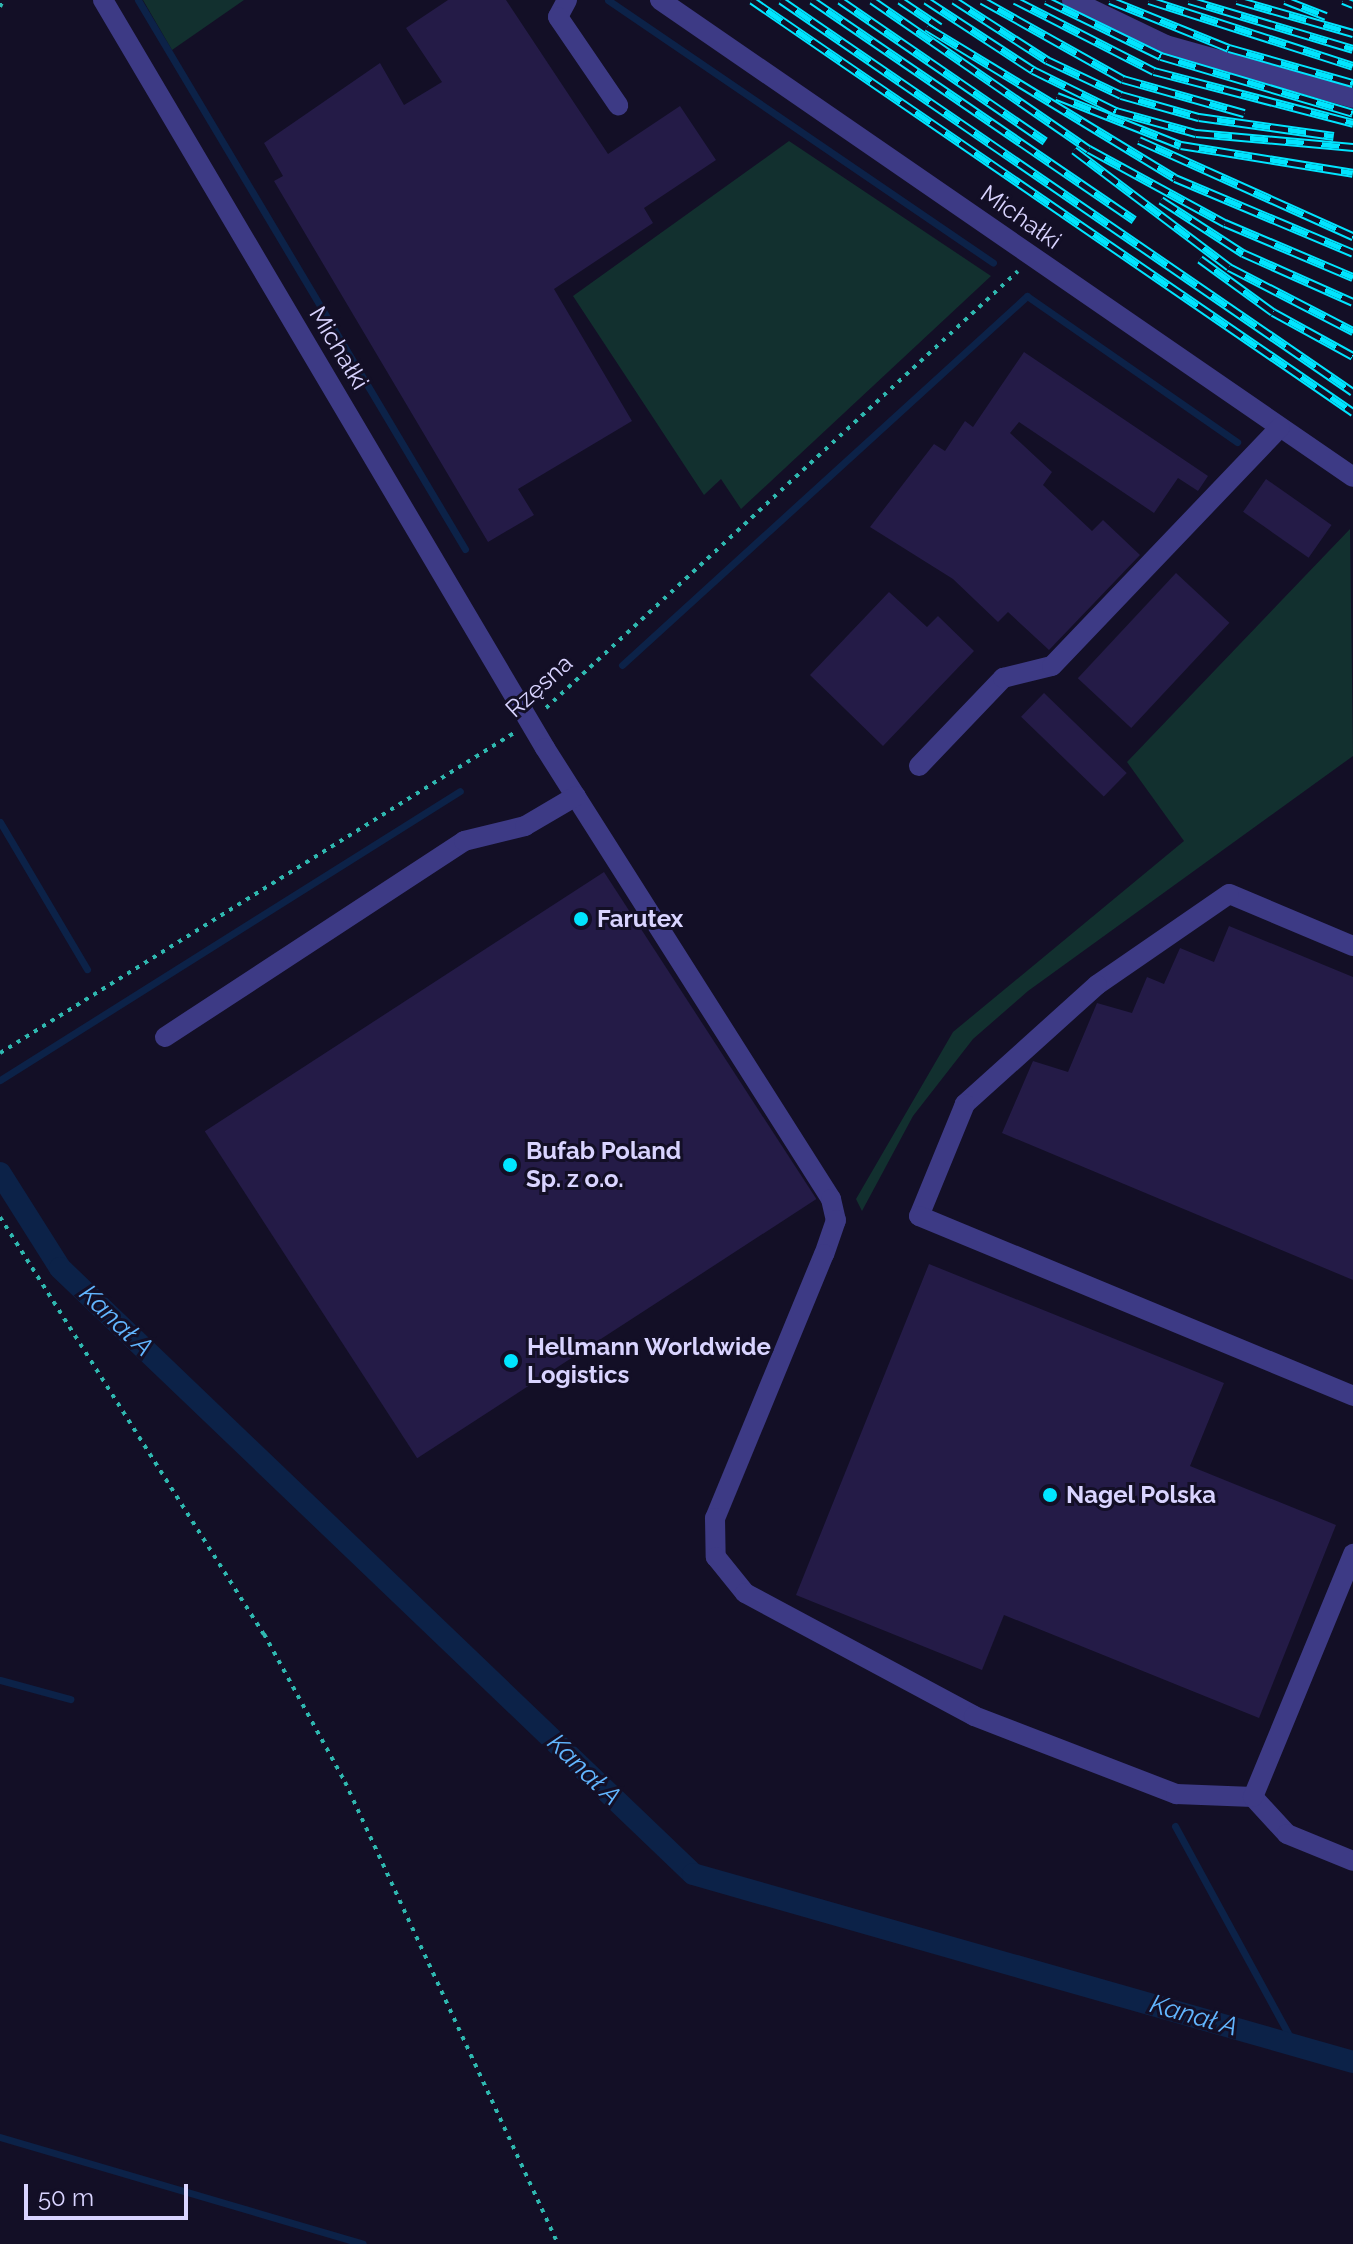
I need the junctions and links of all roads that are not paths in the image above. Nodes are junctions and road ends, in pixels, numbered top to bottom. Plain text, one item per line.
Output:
1 (103, 0) edge
2 (567, 0) edge
3 (660, 0) edge
4 (1072, 0) edge
5 (1353, 98) edge
6 (618, 105) dead end
7 (1280, 427) junction
8 (1353, 477) edge
9 (919, 766) dead end
10 (576, 796) junction
11 (1353, 946) edge
12 (165, 1037) dead end
13 (1353, 1396) edge
14 (1353, 1554) edge
15 (1253, 1797) junction
16 (1353, 1861) edge

1 - 10 street, Michałki
2 - 6 street
3 - 7 street, Michałki
4 - 5 street
7 - 8 street, Michałki
7 - 9 street
10 - 12 street
10 - 15 street, Michałki
11 - 13 street
14 - 15 street
15 - 16 street

